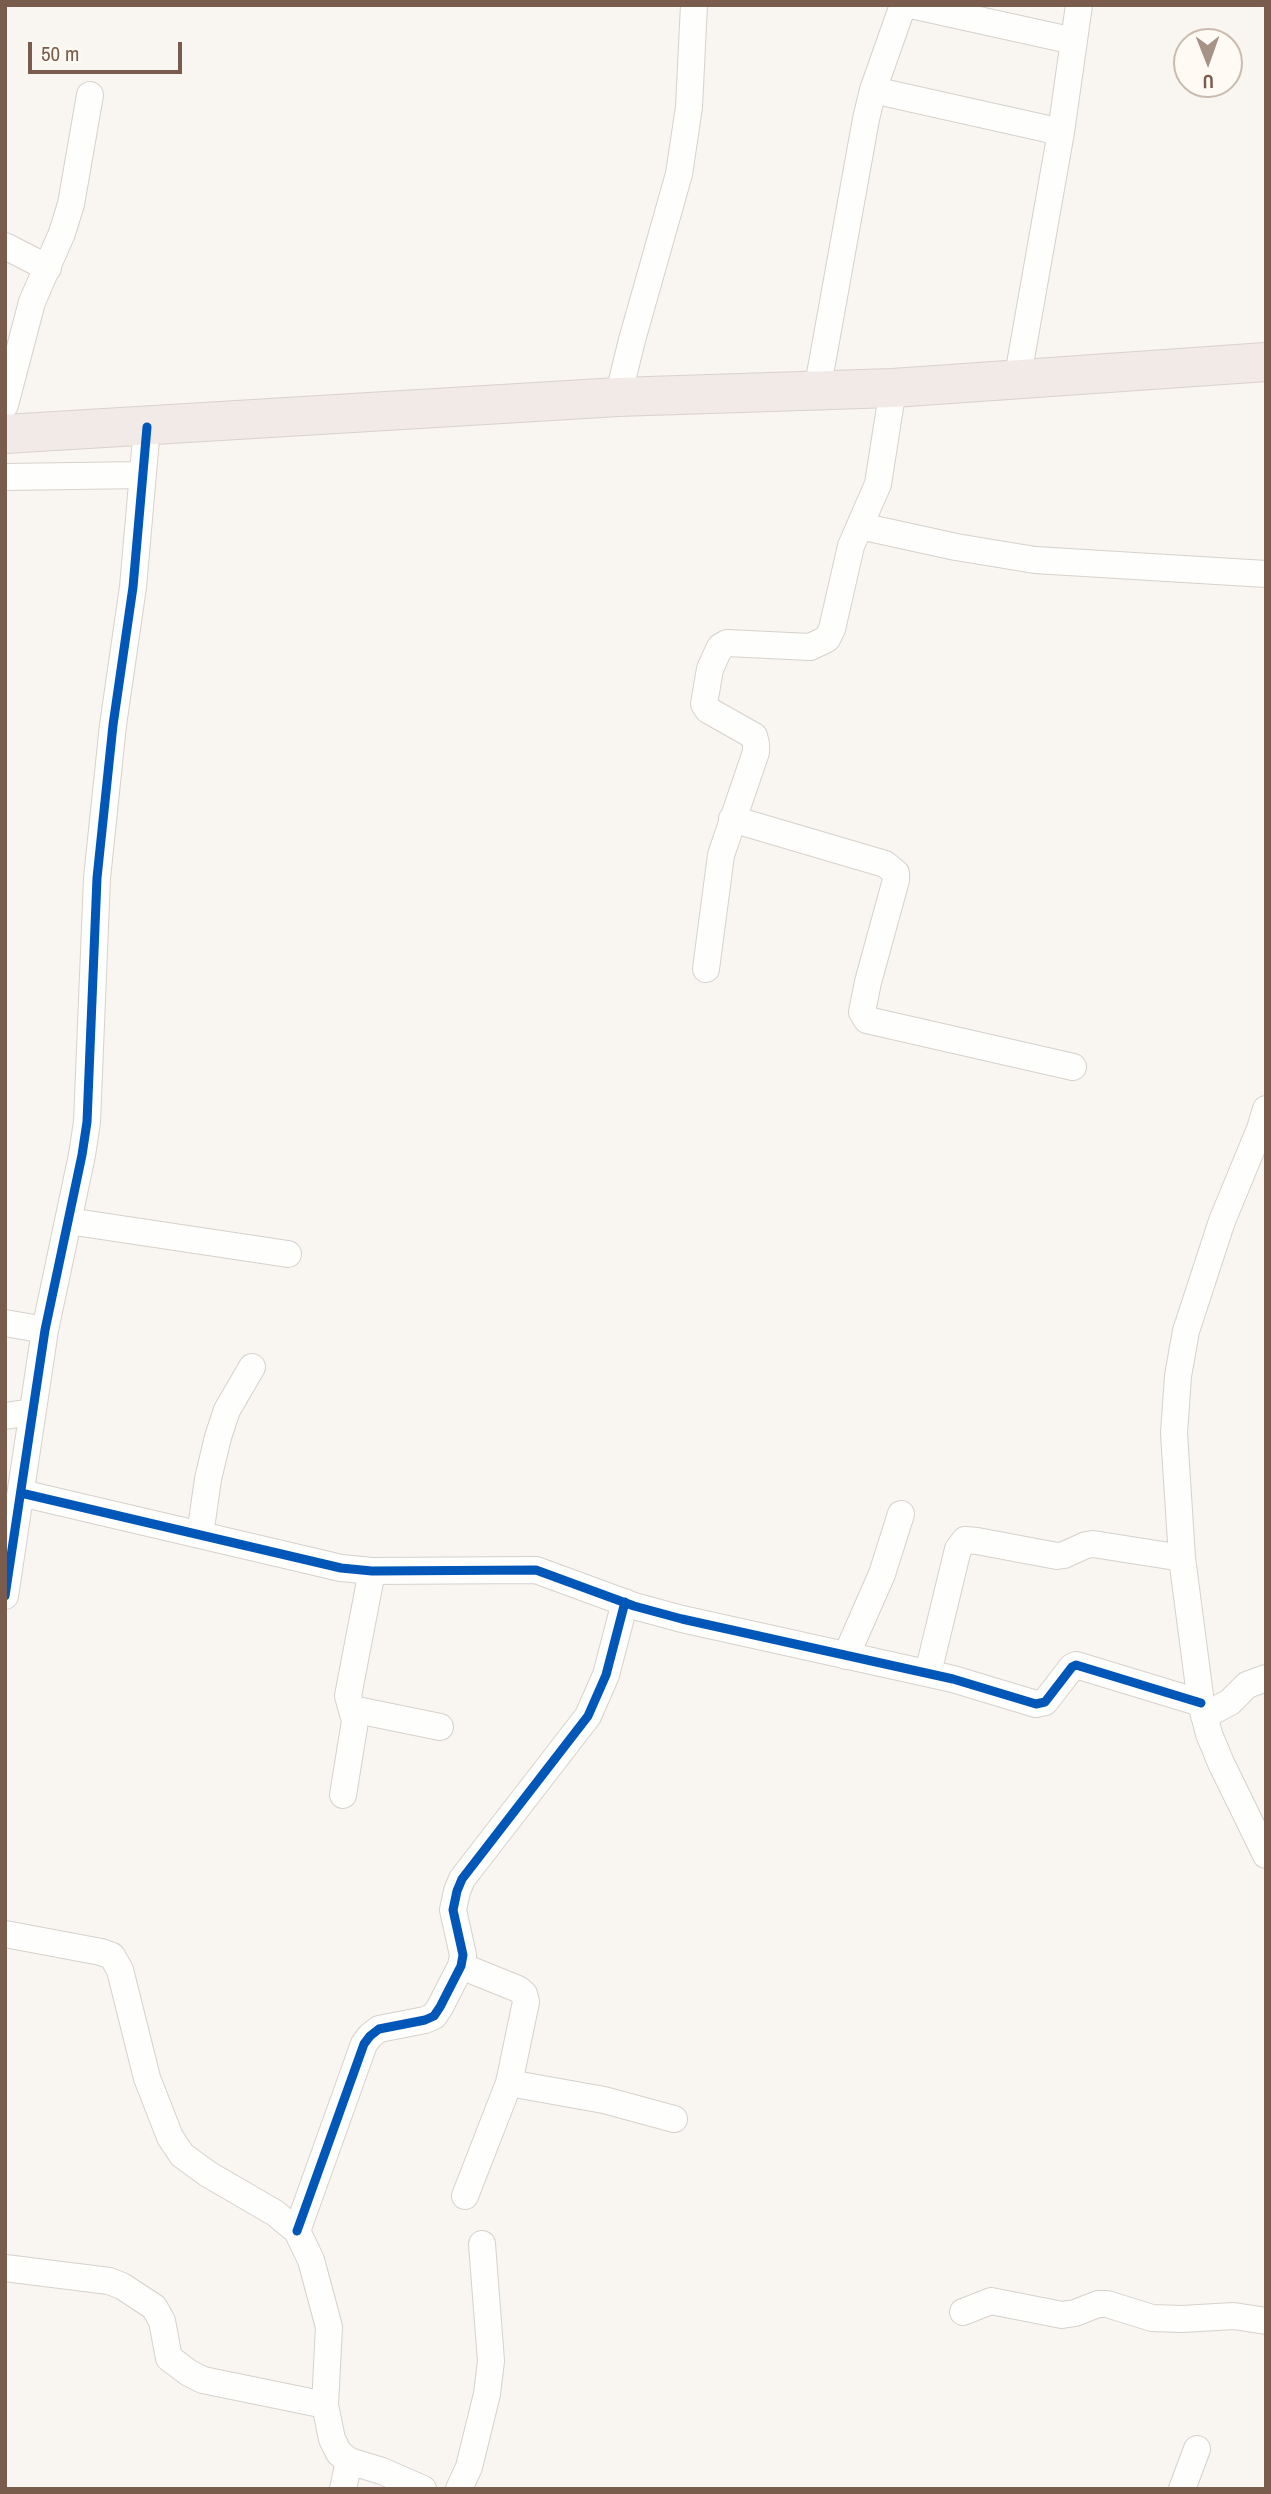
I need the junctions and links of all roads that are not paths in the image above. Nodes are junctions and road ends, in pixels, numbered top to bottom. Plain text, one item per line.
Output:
1 (694, 5) edge
2 (903, 5) edge
3 (911, 5) edge
4 (1079, 5) edge
5 (1074, 41) junction
6 (873, 90) junction
7 (90, 95) dead end
8 (1061, 132) junction
9 (5, 246) edge
10 (48, 268) junction
11 (1266, 362) edge
12 (1017, 381) junction
13 (893, 388) junction
14 (817, 391) junction
15 (618, 397) junction
16 (5, 405) edge
17 (147, 427) junction
18 (5, 434) edge
19 (143, 475) junction
20 (5, 477) edge
21 (860, 526) junction
22 (1266, 574) edge
23 (732, 819) junction
24 (706, 970) dead end
25 (1073, 1067) dead end
26 (1266, 1109) edge
27 (68, 1221) junction
28 (288, 1254) dead end
29 (5, 1323) edge
30 (46, 1330) junction
31 (252, 1367) dead end
32 (32, 1412) junction
33 (5, 1416) edge
34 (21, 1493) junction
35 (901, 1514) dead end
36 (200, 1535) junction
37 (1182, 1558) junction
38 (372, 1571) junction
39 (5, 1596) edge
40 (629, 1604) junction
41 (846, 1656) junction
42 (928, 1673) junction
43 (1266, 1678) edge
44 (352, 1709) junction
45 (1202, 1709) junction
46 (440, 1727) dead end
47 (343, 1795) dead end
48 (1266, 1856) edge
49 (5, 1934) edge
50 (461, 1966) junction
51 (509, 2083) junction
52 (674, 2119) dead end
53 (465, 2196) dead end
54 (297, 2231) junction
55 (482, 2244) dead end
56 (5, 2267) edge
57 (963, 2312) dead end
58 (1266, 2322) edge
59 (325, 2405) junction
60 (1197, 2449) dead end
61 (349, 2461) junction
62 (343, 2489) edge
63 (423, 2489) edge
64 (459, 2489) edge
65 (1182, 2489) edge

1 - 15 street
2 - 6 street
3 - 5 street
4 - 5 street
5 - 8 street
6 - 8 street
6 - 14 street
7 - 10 street
8 - 12 street
9 - 10 street
10 - 16 street
11 - 12 highway
12 - 13 highway
13 - 14 highway
13 - 21 street
14 - 15 highway
15 - 17 highway
17 - 18 highway
17 - 19 street
19 - 20 street
19 - 27 street
21 - 22 street
21 - 23 street
23 - 24 street
23 - 25 street
26 - 37 street
27 - 28 street
27 - 30 street
29 - 30 street
30 - 32 street
31 - 36 street
32 - 33 street
32 - 34 street
34 - 36 street
34 - 39 street
35 - 41 street
36 - 38 street
37 - 42 street
37 - 45 street
38 - 40 street
38 - 44 street
40 - 41 street
40 - 50 street
41 - 42 street
42 - 45 street
43 - 45 street
44 - 46 street
44 - 47 street
45 - 48 street
49 - 54 street
50 - 51 street
50 - 54 street
51 - 52 street
51 - 53 street
54 - 59 street
55 - 64 street
56 - 59 street
57 - 58 street
59 - 61 street
60 - 65 street
61 - 62 street
61 - 63 street

